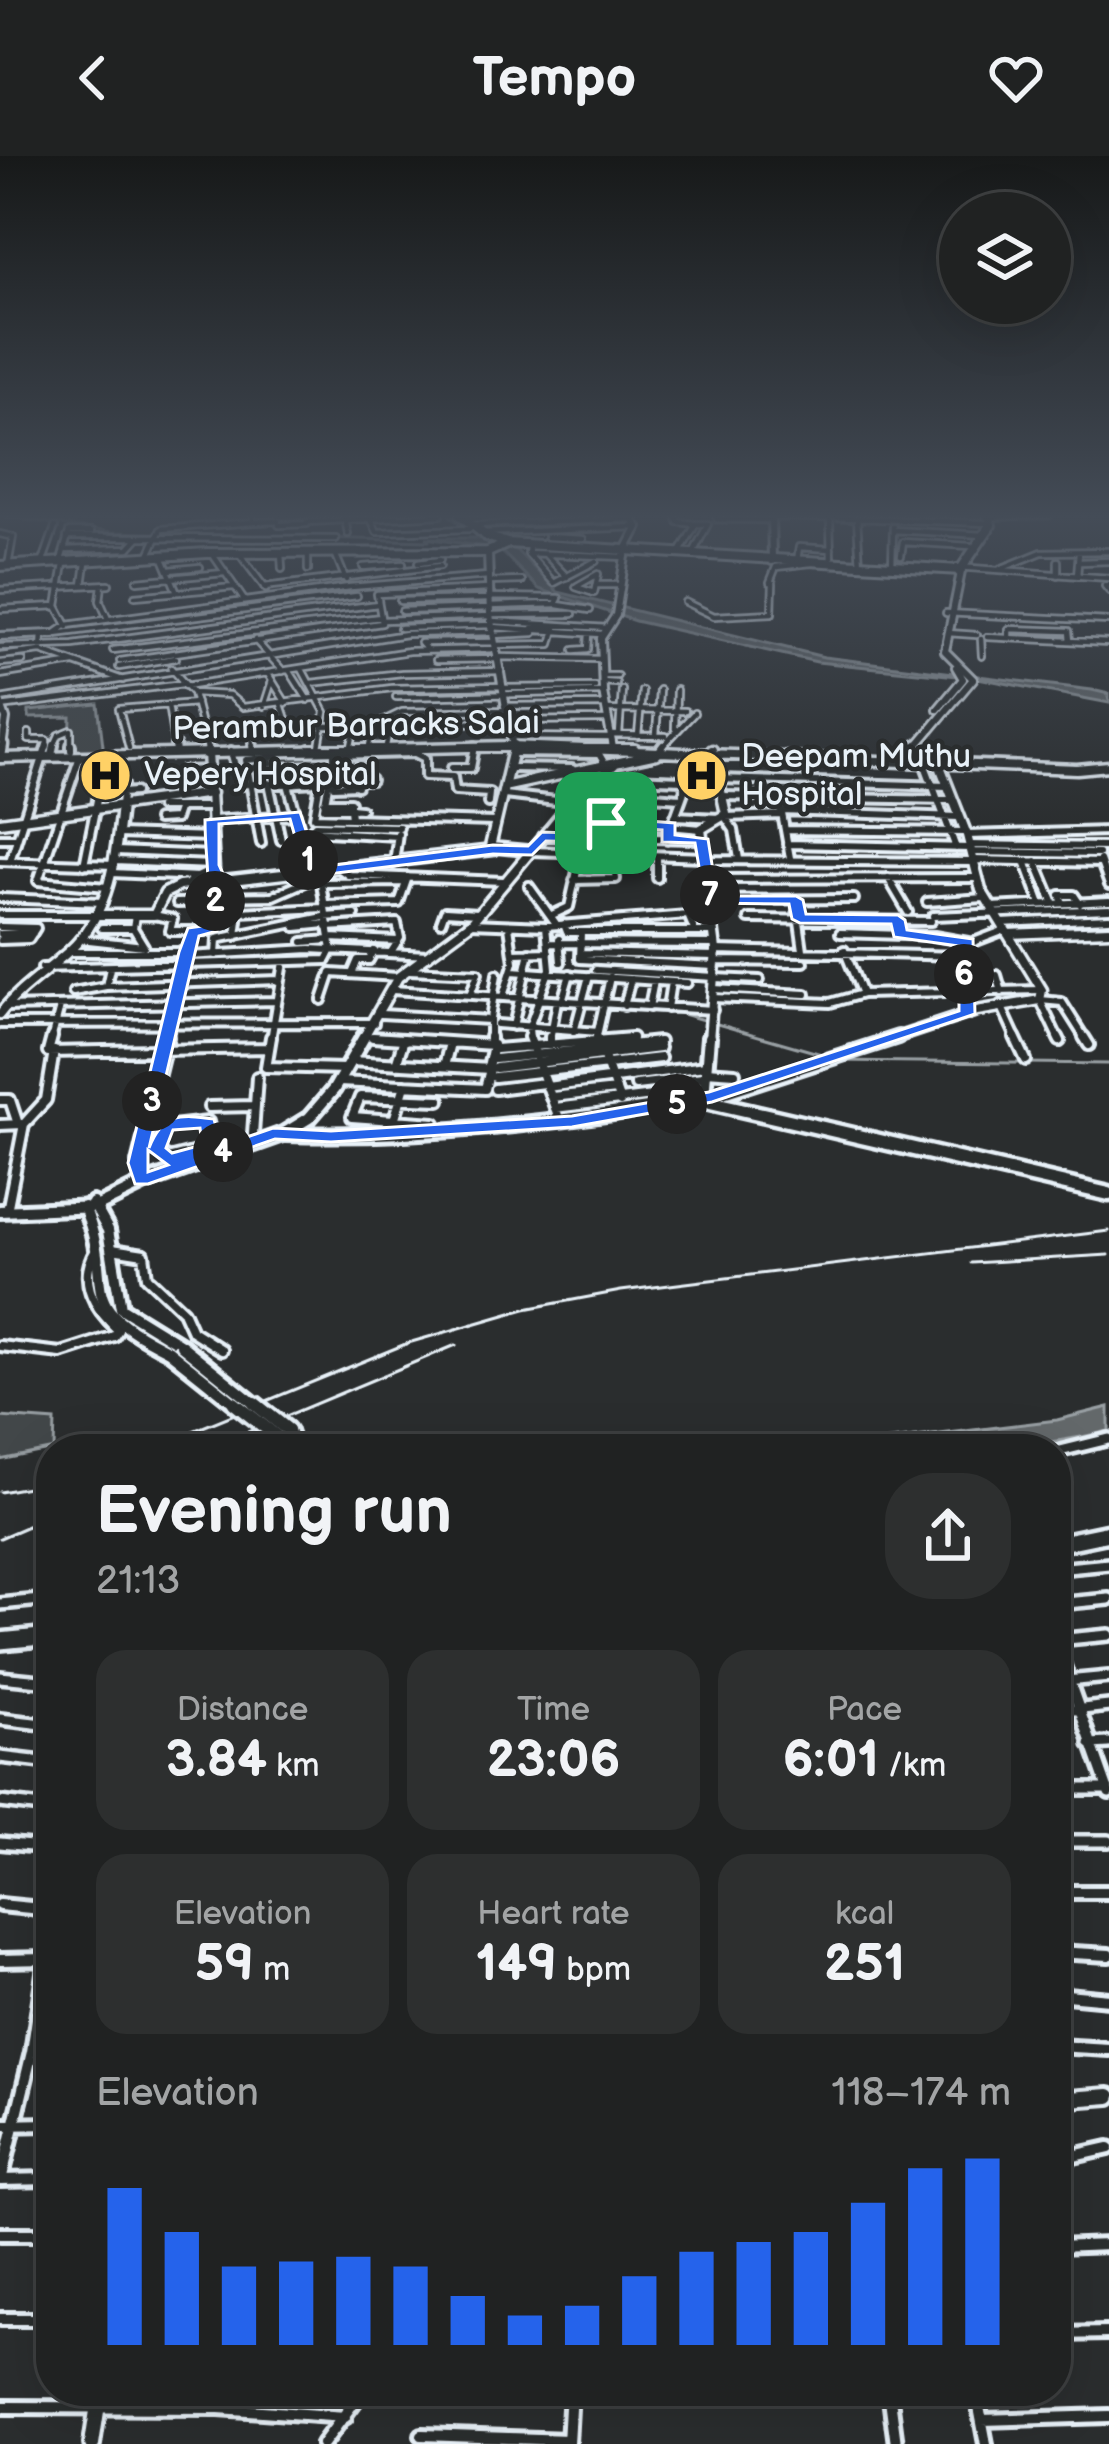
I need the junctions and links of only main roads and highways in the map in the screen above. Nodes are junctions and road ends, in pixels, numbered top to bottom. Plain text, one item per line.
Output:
1 (493, 622) edge
2 (947, 622) edge
3 (949, 622) edge
4 (965, 674) junction
5 (513, 745) junction
6 (712, 751) junction
7 (0, 758) edge
8 (900, 760) junction
9 (611, 765) junction
10 (1109, 767) edge
11 (504, 798) junction
12 (532, 850) junction
13 (707, 1097) junction
14 (282, 1132) junction
15 (256, 1142) junction
16 (1109, 1191) edge
17 (2, 1208) edge
18 (87, 1208) junction
19 (282, 1433) edge
20 (1109, 1529) edge
21 (1071, 1536) edge
22 (36, 1641) edge
23 (0, 1645) edge

1 - 5 main road
2 - 4 main road
3 - 4 main road
4 - 8 main road
5 - 6 main road, Perambur Barracks Salai
5 - 7 main road, Perambur Barracks Salai
5 - 11 main road
6 - 8 main road
6 - 9 main road
6 - 13 main road
8 - 10 main road
9 - 11 main road
9 - 12 main road
11 - 12 main road
12 - 14 main road
13 - 14 main road
13 - 16 main road
14 - 15 main road
15 - 18 main road
15 - 18 main road
17 - 18 main road
18 - 19 main road, bridge
20 - 21 main road
22 - 23 main road

